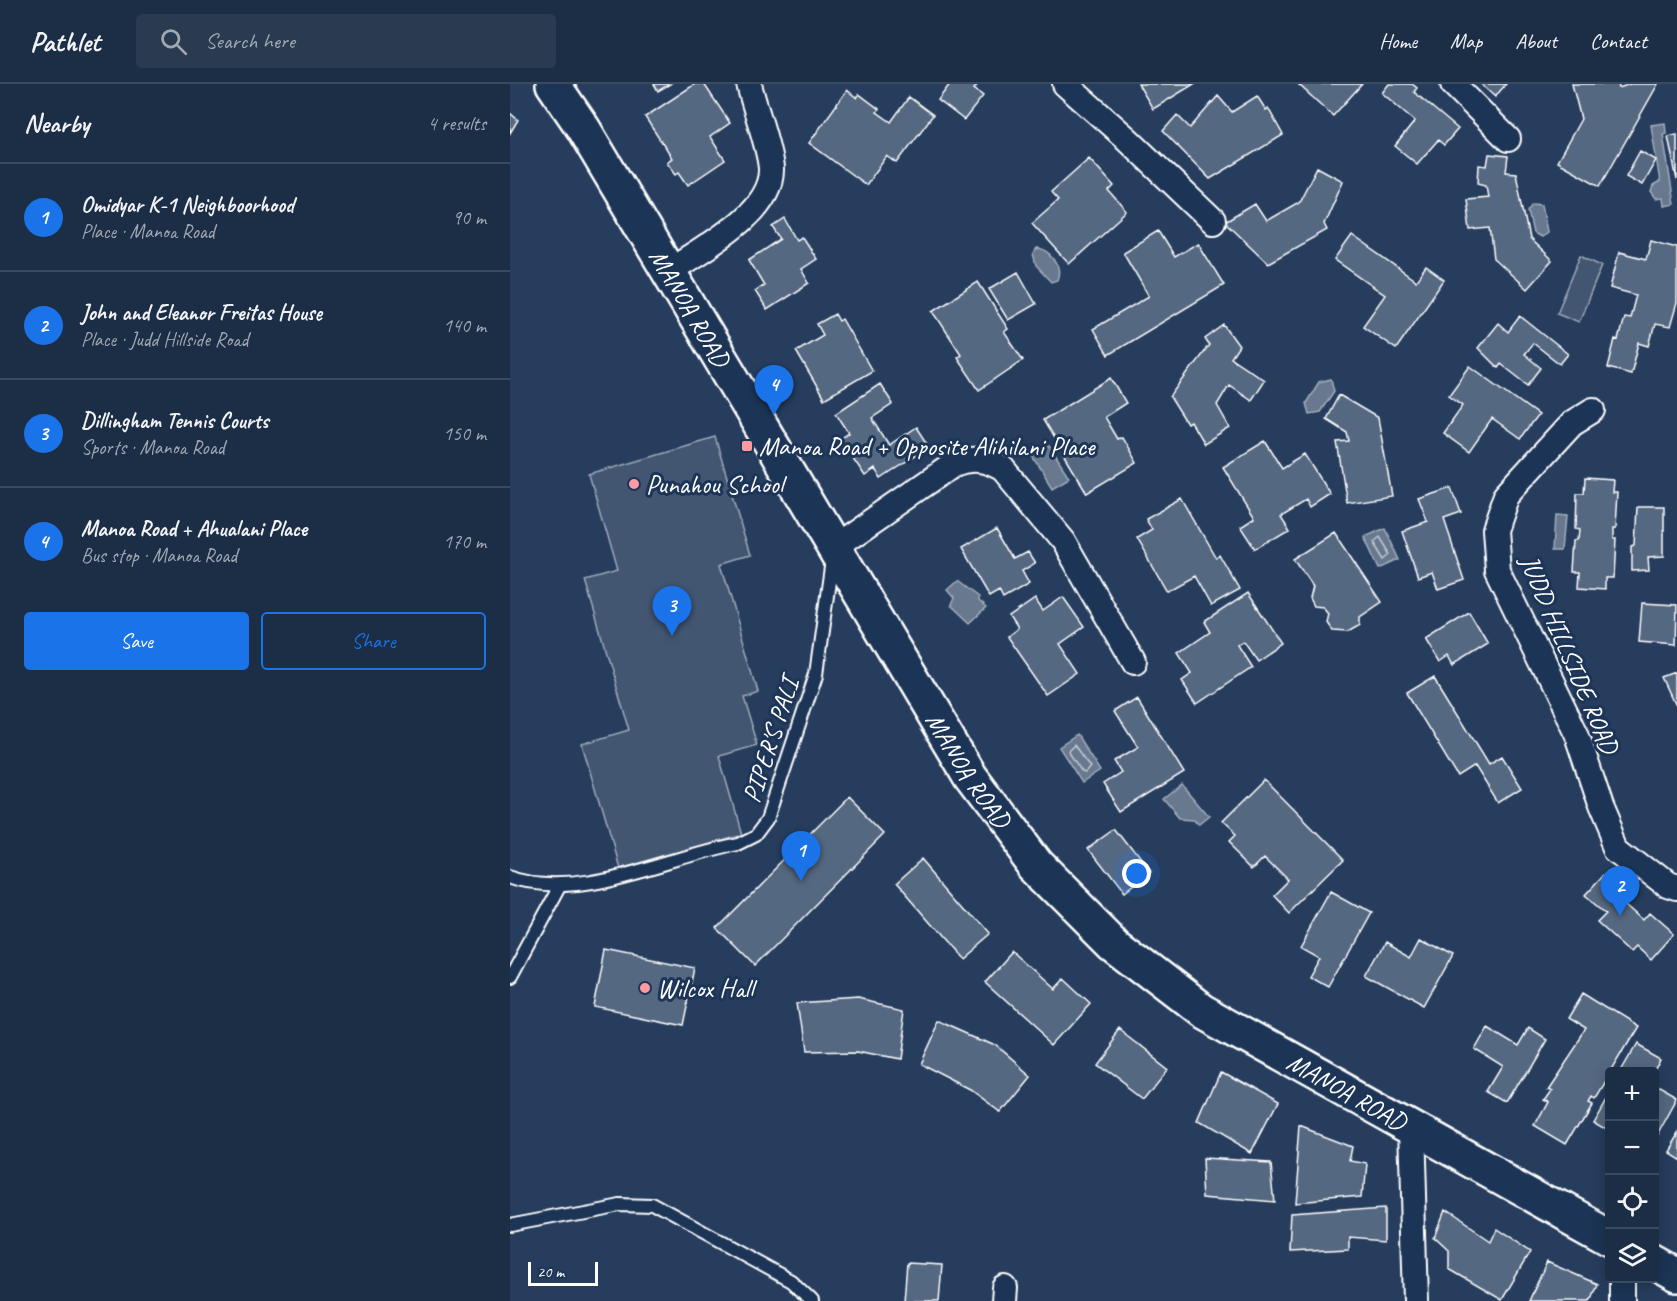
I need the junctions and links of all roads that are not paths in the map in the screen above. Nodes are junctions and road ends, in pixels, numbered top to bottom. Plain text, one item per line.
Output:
1 (552, 84) edge
2 (748, 84) edge
3 (1065, 84) edge
4 (1453, 84) edge
5 (1508, 139) dead end
6 (1213, 221) dead end
7 (668, 273) junction
8 (1593, 410) dead end
9 (834, 547) junction
10 (1133, 662) dead end
11 (510, 877) edge
12 (559, 886) junction
13 (1677, 889) edge
14 (510, 978) edge
15 (1411, 1127) junction
16 (510, 1224) edge
17 (1605, 1235) edge
18 (1659, 1265) edge
19 (1677, 1275) edge
20 (1622, 1283) edge
21 (812, 1301) edge
22 (1416, 1301) edge
23 (1622, 1301) edge

1 - 7 main road, MANOA ROAD
2 - 7 street
3 - 6 street
4 - 5 street
7 - 9 main road, MANOA ROAD
8 - 13 street, JUDD HILLSIDE ROAD
9 - 10 street
9 - 12 lane, PIPER'S PALI
9 - 15 main road, MANOA ROAD
11 - 12 lane, PIPER'S PALI
12 - 14 lane
15 - 17 main road, MANOA ROAD
15 - 22 street
16 - 21 lane
18 - 19 main road
20 - 23 street

